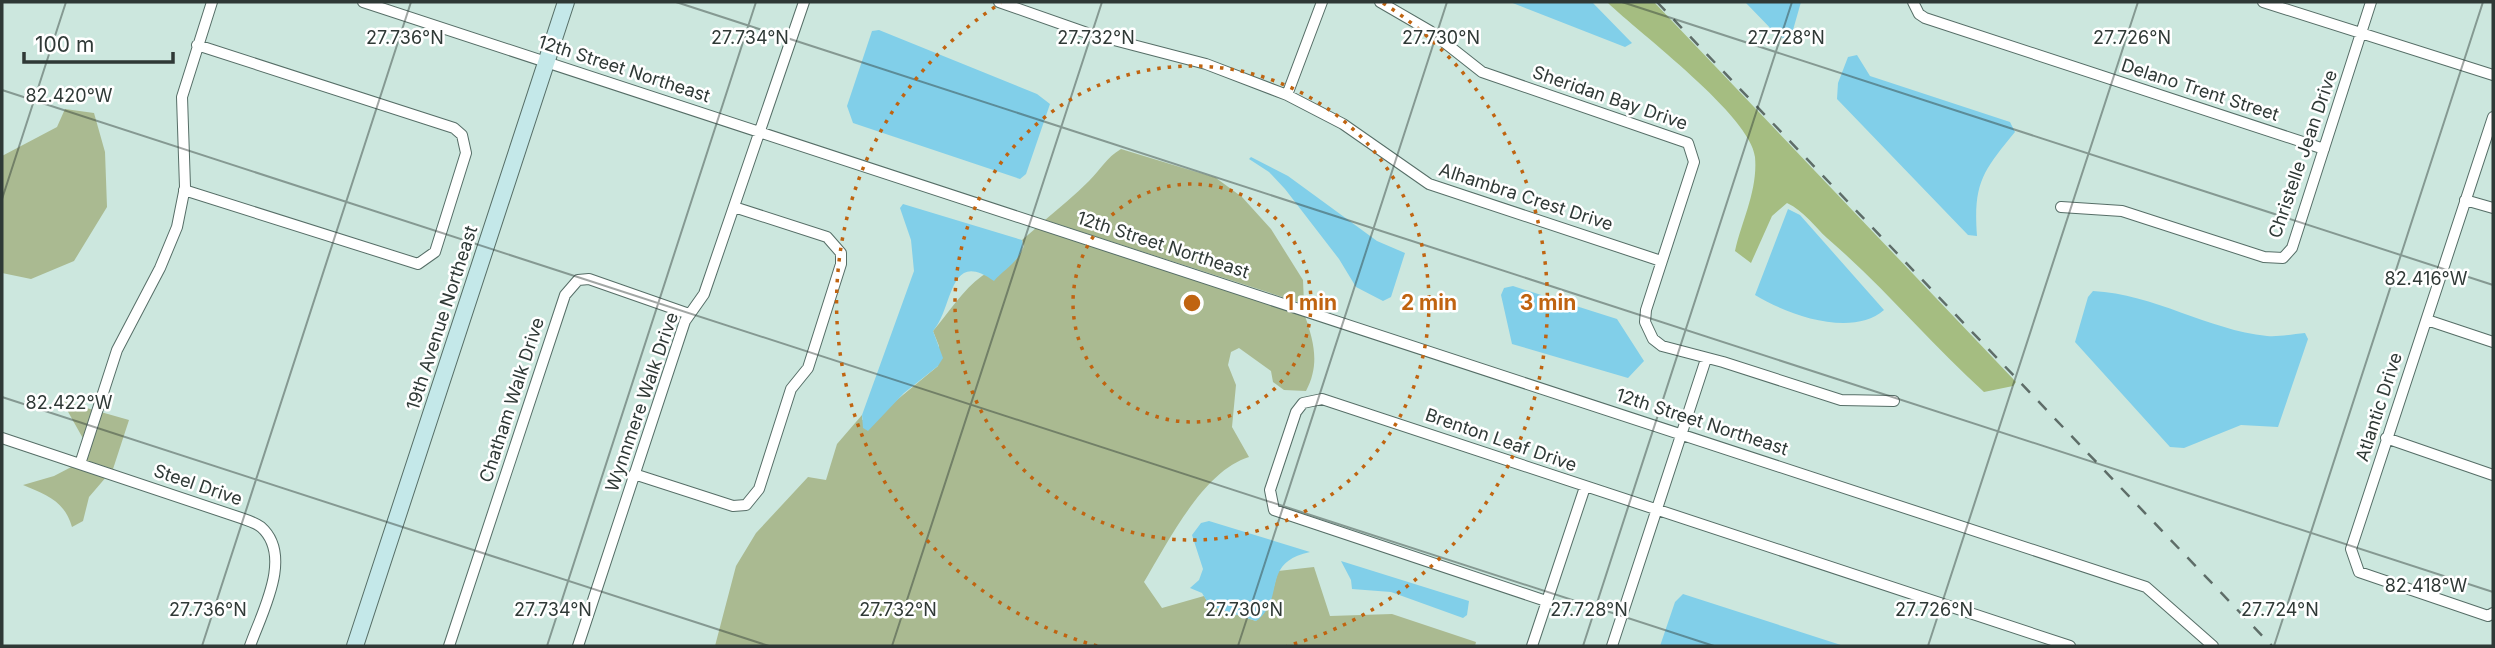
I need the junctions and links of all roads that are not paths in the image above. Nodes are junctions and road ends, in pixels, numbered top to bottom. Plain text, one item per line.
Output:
1 (212, 2) edge
2 (363, 2) edge
3 (566, 2) edge
4 (804, 2) edge
5 (999, 2) edge
6 (1322, 2) edge
7 (1380, 2) edge
8 (1913, 2) edge
9 (2263, 2) edge
10 (2371, 2) edge
11 (2362, 34) junction
12 (197, 45) junction
13 (546, 62) junction
14 (2493, 75) edge
15 (1287, 95) junction
16 (2493, 117) edge
17 (760, 132) junction
18 (2325, 149) junction
19 (184, 190) junction
20 (2465, 200) junction
21 (734, 207) junction
22 (2061, 207) dead end
23 (2493, 208) edge
24 (1661, 261) junction
25 (689, 314) junction
26 (2427, 320) junction
27 (2493, 342) edge
28 (1706, 359) junction
29 (1894, 401) dead end
30 (1682, 433) junction
31 (2, 438) edge
32 (2386, 438) junction
33 (80, 464) junction
34 (634, 474) junction
35 (2493, 475) edge
36 (1585, 487) junction
37 (1656, 512) junction
38 (1546, 601) junction
39 (2493, 613) edge
40 (250, 646) edge
41 (355, 646) edge
42 (449, 646) edge
43 (578, 646) edge
44 (1531, 646) edge
45 (1612, 646) edge
46 (2070, 646) edge
47 (2213, 646) edge

1 - 12 street
2 - 13 street, 12th Street Northeast
3 - 13 street, 19th Avenue Northeast
4 - 17 street
5 - 15 street, Alhambra Crest Drive
6 - 15 street
7 - 24 street, Sheridan Bay Drive
8 - 18 street, Delano Trent Street
9 - 11 street
10 - 11 street, Christelle Jean Drive
11 - 14 street
11 - 18 street, Christelle Jean Drive
12 - 19 street
12 - 19 street
13 - 17 street, 12th Street Northeast
13 - 41 street, 19th Avenue Northeast
15 - 24 street, Alhambra Crest Drive
16 - 20 street, Atlantic Drive
17 - 21 street, Wynnmere Walk Drive
17 - 30 street, 12th Street Northeast
18 - 22 street, Christelle Jean Drive
19 - 33 street
20 - 23 street
20 - 26 street, Atlantic Drive
21 - 25 street, Wynnmere Walk Drive
21 - 34 street
24 - 28 street, Sheridan Bay Drive
25 - 34 street, Wynnmere Walk Drive
25 - 42 street, Chatham Walk Drive
26 - 27 street
26 - 32 street, Atlantic Drive
28 - 29 street, Sheridan Bay Drive
28 - 30 street
30 - 37 street
30 - 47 street, 12th Street Northeast
31 - 33 street, Steel Drive
32 - 35 street
32 - 39 street, Atlantic Drive
33 - 40 street, Steel Drive
34 - 43 street, Wynnmere Walk Drive
36 - 37 street, Brenton Leaf Drive
36 - 38 street
36 - 38 street, Brenton Leaf Drive
37 - 45 street
37 - 46 street, Brenton Leaf Drive
38 - 44 street

